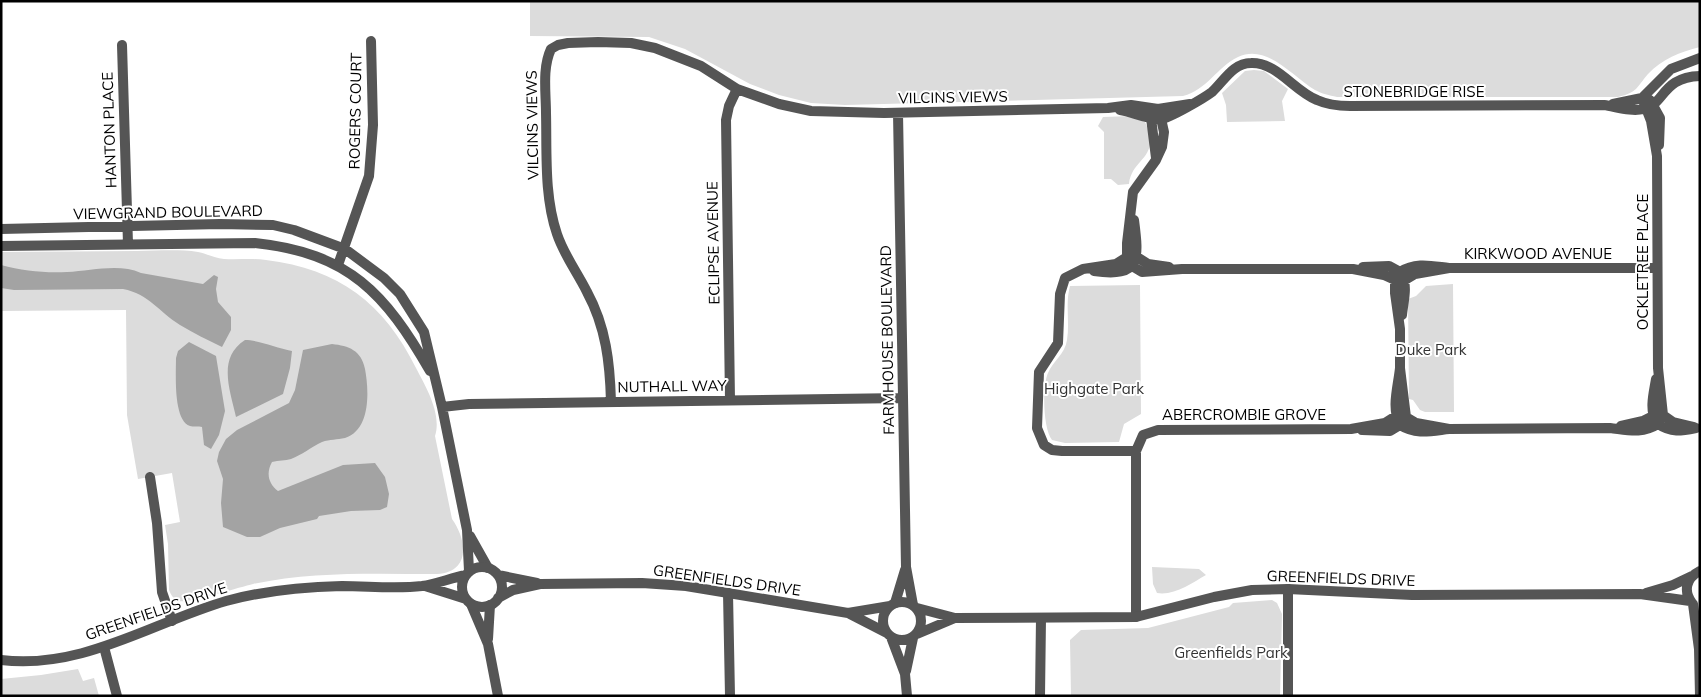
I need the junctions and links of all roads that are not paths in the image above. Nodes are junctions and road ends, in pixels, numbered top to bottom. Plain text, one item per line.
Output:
1 (371, 41) dead end
2 (122, 44) dead end
3 (1700, 58) edge
4 (1700, 76) edge
5 (737, 89) junction
6 (1647, 101) junction
7 (898, 113) junction
8 (1157, 116) junction
9 (127, 227) junction
10 (1, 229) edge
11 (128, 244) junction
12 (1, 246) edge
13 (345, 249) junction
14 (1132, 259) junction
15 (338, 266) junction
16 (1657, 268) junction
17 (1400, 278) junction
18 (436, 380) junction
19 (902, 398) junction
20 (730, 400) junction
21 (611, 402) junction
22 (442, 407) junction
23 (1401, 419) junction
24 (1658, 419) junction
25 (1698, 428) edge
26 (1136, 451) junction
27 (150, 477) dead end
28 (467, 530) junction
29 (1700, 562) edge
30 (906, 567) junction
31 (488, 568) junction
32 (467, 573) junction
33 (1695, 574) edge
34 (498, 575) junction
35 (540, 584) junction
36 (421, 586) junction
37 (1288, 589) junction
38 (728, 592) junction
39 (1640, 594) junction
40 (469, 601) junction
41 (494, 602) junction
42 (893, 604) junction
43 (1694, 604) edge
44 (915, 607) junction
45 (848, 613) junction
46 (1136, 617) junction
47 (955, 618) junction
48 (1041, 618) junction
49 (172, 621) junction
50 (889, 635) junction
51 (915, 636) junction
52 (488, 644) junction
53 (104, 647) junction
54 (1700, 648) edge
55 (1, 660) edge
56 (21, 662) junction
57 (1, 668) edge
58 (905, 674) junction
59 (117, 696) edge
60 (498, 696) edge
61 (730, 696) edge
62 (907, 696) edge
63 (1040, 696) edge
64 (1288, 696) edge
65 (1700, 696) edge

1 - 13 street, ROGERS COURT
2 - 9 street, HANTON PLACE
3 - 6 street
4 - 6 street
5 - 7 street, VILCINS VIEWS
5 - 20 street, ECLIPSE AVENUE
5 - 21 street, VILCINS VIEWS
6 - 8 street, STONEBRIDGE RISE
6 - 16 street, OCKLETREE PLACE
7 - 8 street, VILCINS VIEWS
7 - 19 street, FARMHOUSE BOULEVARD
8 - 14 street
9 - 10 street, VIEWGRAND BOULEVARD
9 - 11 street, HANTON PLACE
9 - 13 street, VIEWGRAND BOULEVARD
11 - 12 street, VIEWGRAND BOULEVARD
11 - 15 street, VIEWGRAND BOULEVARD
13 - 15 street, ROGERS COURT
13 - 18 street, VIEWGRAND BOULEVARD
14 - 17 street
14 - 26 street
15 - 18 street, VIEWGRAND BOULEVARD
16 - 17 street, KIRKWOOD AVENUE
16 - 24 street, OCKLETREE PLACE
17 - 23 street
18 - 22 street, VIEWGRAND BOULEVARD
19 - 20 street, NUTHALL WAY
19 - 30 street, FARMHOUSE BOULEVARD
20 - 21 street, NUTHALL WAY
21 - 22 street, NUTHALL WAY
22 - 28 street, VIEWGRAND BOULEVARD
23 - 24 street
23 - 26 street, ABERCROMBIE GROVE
24 - 25 street
26 - 46 street
27 - 49 street
28 - 31 street, VIEWGRAND BOULEVARD
28 - 32 street, VIEWGRAND BOULEVARD
29 - 33 street
30 - 42 street, FARMHOUSE BOULEVARD
30 - 44 street, FARMHOUSE BOULEVARD
31 - 32 street
31 - 34 street
32 - 36 street, GREENFIELDS DRIVE
32 - 40 street
33 - 39 street, GREENFIELDS DRIVE
33 - 43 street
34 - 35 street, GREENFIELDS DRIVE
34 - 41 street
35 - 38 street, GREENFIELDS DRIVE
35 - 41 street, GREENFIELDS DRIVE
36 - 40 street, GREENFIELDS DRIVE
36 - 49 street, GREENFIELDS DRIVE
37 - 39 street, GREENFIELDS DRIVE
37 - 46 street, GREENFIELDS DRIVE
37 - 64 street
38 - 45 street, GREENFIELDS DRIVE
38 - 61 street
39 - 43 street, GREENFIELDS DRIVE
40 - 41 street
40 - 52 street
41 - 52 street
42 - 44 street
42 - 45 street, GREENFIELDS DRIVE
42 - 50 street
43 - 54 street
44 - 47 street, GREENFIELDS DRIVE
44 - 51 street
45 - 50 street, GREENFIELDS DRIVE
46 - 48 street, GREENFIELDS DRIVE
47 - 48 street, GREENFIELDS DRIVE
47 - 51 street, GREENFIELDS DRIVE
48 - 63 street
49 - 53 street, GREENFIELDS DRIVE
50 - 51 street
50 - 58 street
51 - 58 street
52 - 60 street
53 - 56 street, GREENFIELDS DRIVE
53 - 59 street
54 - 65 street
55 - 56 street, GREENFIELDS DRIVE
56 - 57 street, GREENFIELDS DRIVE
58 - 62 street

